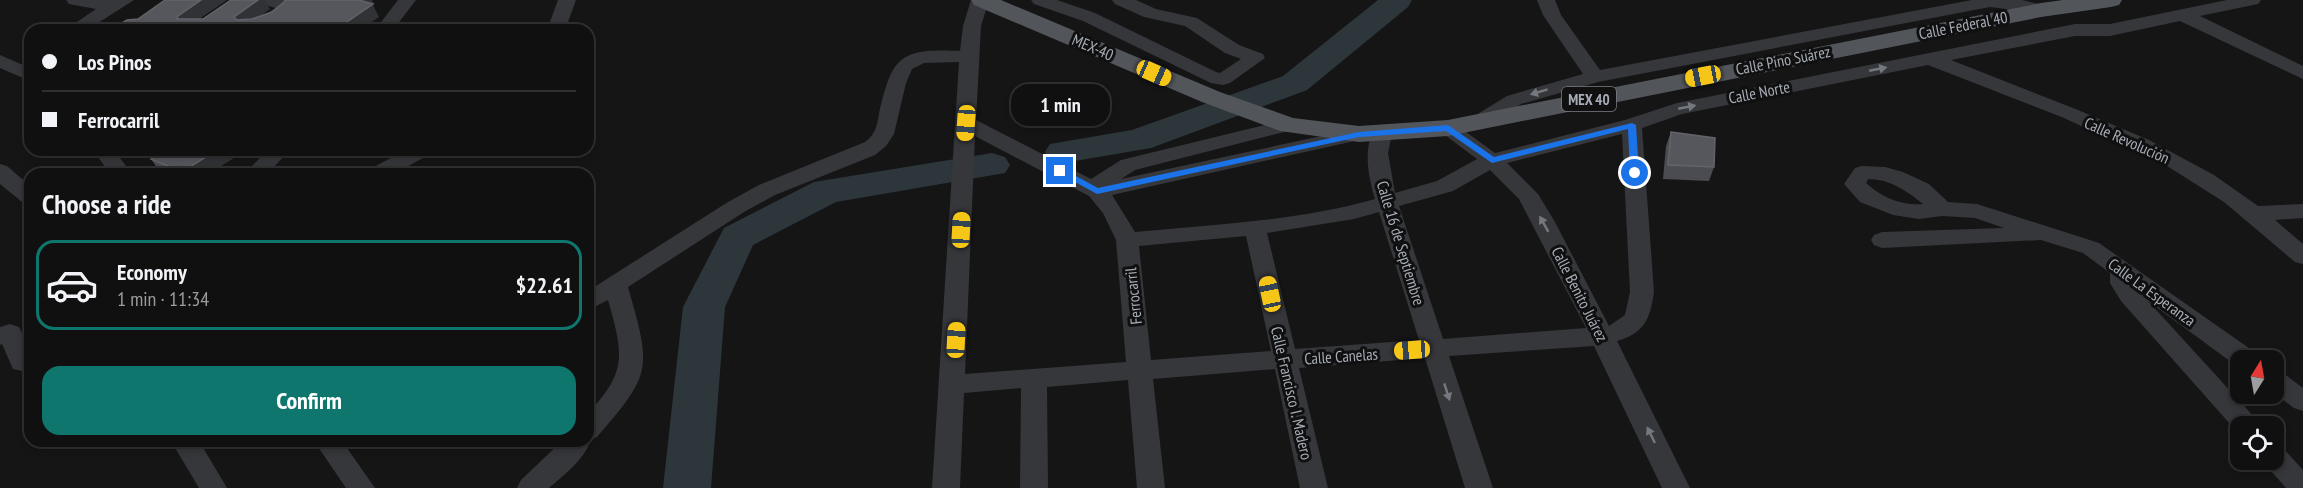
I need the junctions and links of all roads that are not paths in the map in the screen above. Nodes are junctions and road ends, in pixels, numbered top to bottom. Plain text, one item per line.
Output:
1 (75, 0) edge
2 (407, 0) edge
3 (567, 0) edge
4 (981, 0) edge
5 (1032, 0) edge
6 (1040, 0) edge
7 (1111, 0) edge
8 (1121, 0) edge
9 (1546, 0) edge
10 (2252, 0) edge
11 (2104, 1) edge
12 (119, 3) edge
13 (277, 4) edge
14 (2040, 10) junction
15 (2183, 15) junction
16 (1089, 17) junction
17 (84, 24) edge
18 (262, 24) edge
19 (389, 24) edge
20 (558, 24) edge
21 (2075, 30) junction
22 (1887, 40) joint
23 (1096, 48) junction
24 (969, 57) junction
25 (24, 58) edge
26 (1930, 59) junction
27 (6, 64) edge
28 (24, 72) edge
29 (2303, 73) edge
30 (1595, 77) junction
31 (1478, 122) junction
32 (966, 123) junction
33 (1289, 125) junction
34 (1632, 125) junction
35 (1448, 128) junction
36 (1370, 134) junction
37 (274, 156) edge
38 (411, 156) edge
39 (1492, 160) junction
40 (261, 168) edge
41 (388, 168) edge
42 (0, 171) edge
43 (1097, 191) junction
44 (24, 192) edge
45 (1387, 204) junction
46 (1942, 209) junction
47 (2303, 211) edge
48 (2254, 214) junction
49 (1255, 228) junction
50 (2051, 235) junction
51 (1127, 240) junction
52 (1882, 240) dead end
53 (2303, 256) edge
54 (2121, 270) junction
55 (616, 286) junction
56 (594, 299) edge
57 (0, 336) edge
58 (1602, 336) junction
59 (1433, 348) junction
60 (2233, 350) edge
61 (24, 357) edge
62 (1284, 360) junction
63 (1140, 369) junction
64 (1034, 378) junction
65 (953, 384) junction
66 (2284, 387) edge
67 (2303, 401) edge
68 (2238, 416) edge
69 (594, 423) edge
70 (188, 447) edge
71 (331, 447) edge
72 (573, 447) edge
73 (2284, 467) edge
74 (213, 488) edge
75 (361, 488) edge
76 (531, 488) edge
77 (946, 488) edge
78 (1034, 488) edge
79 (1151, 488) edge
80 (1314, 488) edge
81 (1479, 488) edge
82 (1676, 488) edge
83 (2303, 488) edge

1 - 12 street
2 - 19 street
3 - 20 street
4 - 23 main road, MEX-40 / MEX 40
4 - 24 street
5 - 23 street
6 - 16 street
7 - 16 street
8 - 16 street
9 - 30 street
10 - 15 street, Calle Norte
11 - 14 main road, Calle Federal 40 / MEX 40
11 - 21 street
12 - 17 street
13 - 18 street
14 - 22 main road, Calle Federal 40 / MEX 40
14 - 30 street
15 - 21 street, Calle Norte
15 - 29 street
21 - 26 street, Calle Norte
22 - 31 main road, Calle Pino Suárez / MEX 40
23 - 33 main road, MEX-40 / MEX 40
24 - 32 street
24 - 55 street
25 - 27 street
34 -> 26 street, Calle Norte
26 - 48 street, Calle Revolución
27 - 28 street
30 -> 31 street
31 - 35 main road, Calle Pino Suárez / MEX 40
32 - 43 street, Ferrocarril
32 - 65 street
33 - 36 main road, Calle Pino Suárez / MEX 40
33 - 43 street
34 - 39 street, Calle Norte
34 - 58 street, Calle Canelas
35 - 36 main road, Calle Pino Suárez / MEX 40
35 - 39 street, Calle Benito Juárez
36 - 43 street
36 - 45 street, Calle 16 de Septiembre
37 - 40 street
38 - 41 street
39 - 45 street, Calle Norte
58 -> 39 street, Calle Benito Juárez
42 - 44 street
43 - 51 street, Ferrocarril
45 - 49 street
45 - 59 street, Calle 16 de Septiembre
46 - 46 street, Calle La Esperanza
46 - 50 street, Calle La Esperanza
47 - 48 street
48 - 53 street, Calle Revolución
49 - 51 street
49 - 62 street, Calle Francisco I. Madero
50 - 52 street
50 - 54 street, Calle La Esperanza
51 - 63 street, Ferrocarril
54 - 60 street, Calle La Esperanza
54 - 68 street
55 - 56 street
55 - 69 street
57 - 61 street
58 - 59 street, Calle Canelas
82 -> 58 street, Calle Benito Juárez
59 - 62 street, Calle Canelas
59 -> 81 street, Calle 16 de Septiembre
62 - 63 street, Calle Canelas
62 - 80 street, Calle Francisco I. Madero
63 - 64 street, Calle Canelas
63 - 79 street, Ferrocarril
64 - 65 street, Calle Canelas
64 - 78 street
65 - 77 street
66 - 67 street
70 - 74 street
71 - 75 street
72 - 76 street
73 - 83 street

